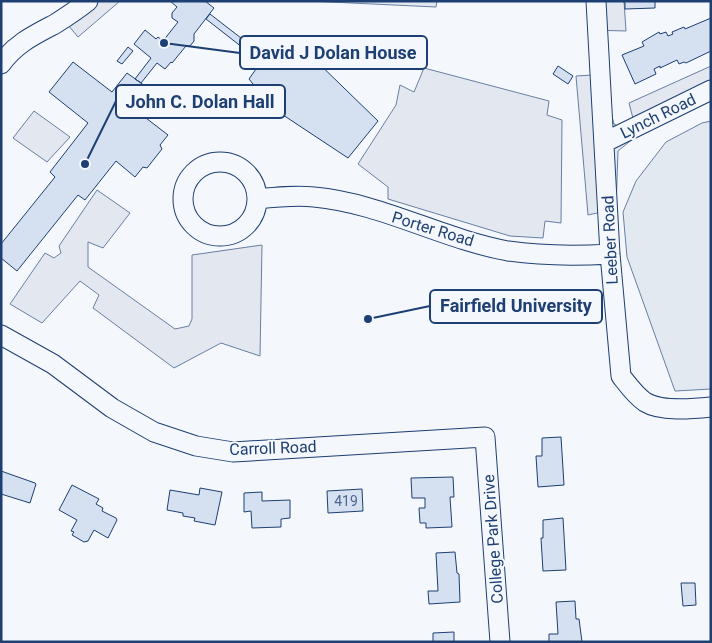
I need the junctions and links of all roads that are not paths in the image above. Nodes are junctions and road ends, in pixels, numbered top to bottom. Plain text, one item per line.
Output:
1 (88, 1) edge
2 (596, 1) edge
3 (1, 64) edge
4 (711, 90) edge
5 (605, 142) junction
6 (257, 199) dead end
7 (610, 254) junction
8 (1, 335) edge
9 (711, 407) edge
10 (486, 437) joint
11 (500, 642) edge

1 - 3 street
2 - 5 street, Leeber Road
4 - 5 street, Lynch Road
5 - 7 street, Leeber Road
6 - 7 street, Porter Road
7 - 9 street, Leeber Road
8 - 10 street, Carroll Road
10 - 11 street, College Park Drive

